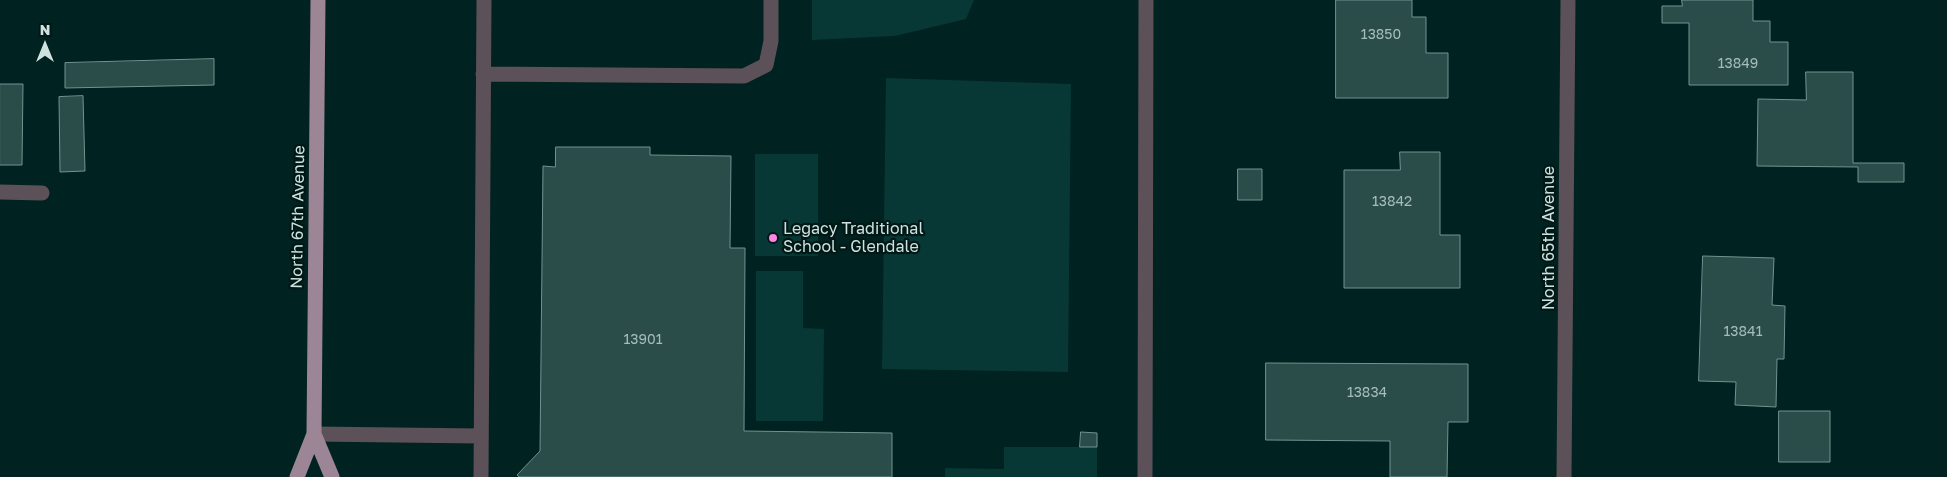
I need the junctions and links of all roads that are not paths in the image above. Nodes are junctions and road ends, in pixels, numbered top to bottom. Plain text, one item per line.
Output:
1 (318, 0) edge
2 (484, 0) edge
3 (771, 0) edge
4 (1146, 0) edge
5 (1568, 0) edge
6 (483, 74) junction
7 (0, 192) edge
8 (42, 193) dead end
9 (314, 434) junction
10 (480, 436) junction
11 (297, 477) edge
12 (332, 477) edge
13 (481, 477) edge
14 (1145, 477) edge
15 (1564, 477) edge

1 - 9 main road, North 67th Avenue
2 - 6 street
3 - 6 street
4 - 14 street
5 - 15 street, North 65th Avenue
6 - 10 street
7 - 8 street
9 - 10 street
9 - 11 main road, North 67th Avenue
9 - 12 main road, North 67th Avenue
10 - 13 street

